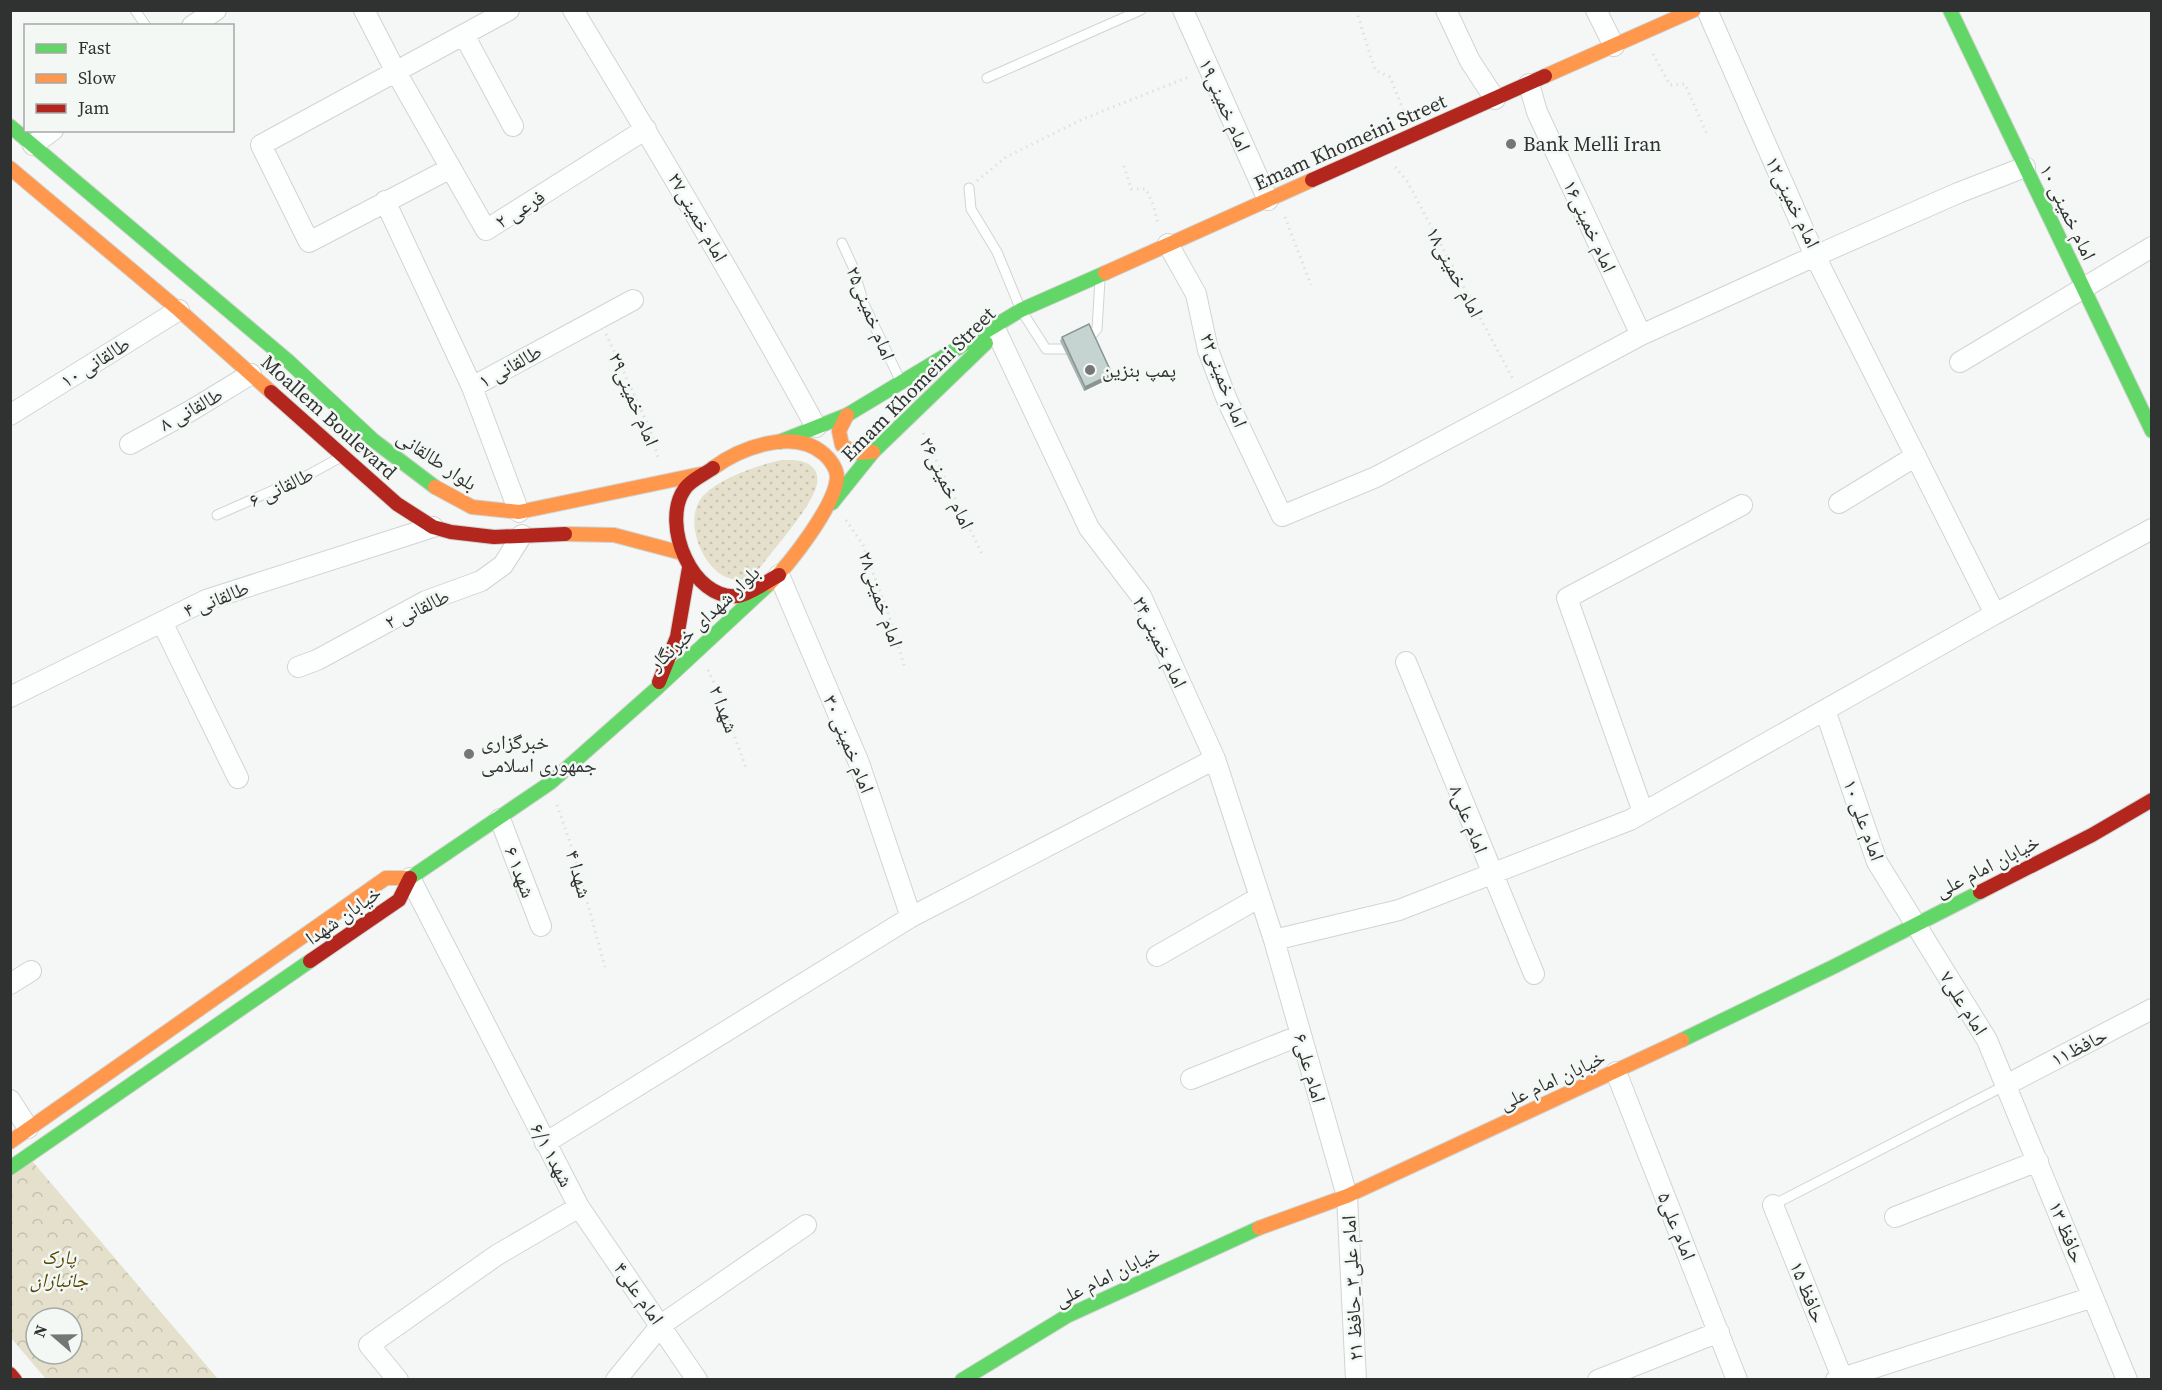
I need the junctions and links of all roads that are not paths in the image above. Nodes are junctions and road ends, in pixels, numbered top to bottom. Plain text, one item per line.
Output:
1 (135, 10) edge
2 (216, 10) edge
3 (364, 10) edge
4 (509, 10) edge
5 (573, 10) edge
6 (1141, 10) edge
7 (1183, 10) edge
8 (1446, 10) edge
9 (1596, 10) edge
10 (1694, 10) edge
11 (1707, 10) edge
12 (1950, 10) edge
13 (145, 24) edge
14 (195, 24) edge
15 (464, 35) junction
16 (1614, 46) junction
17 (396, 72) junction
18 (987, 78) dead end
19 (1528, 84) junction
20 (1495, 99) junction
21 (10, 126) edge
22 (513, 126) dead end
23 (646, 129) junction
24 (50, 132) edge
25 (33, 145) junction
26 (2025, 167) junction
27 (10, 168) edge
28 (451, 168) junction
29 (969, 188) road end
30 (1272, 198) junction
31 (385, 201) junction
32 (842, 243) dead end
33 (1166, 245) junction
34 (2151, 247) edge
35 (1815, 255) junction
36 (1101, 274) junction
37 (2082, 286) junction
38 (633, 300) dead end
39 (179, 310) junction
40 (1021, 310) junction
41 (997, 333) junction
42 (1641, 334) junction
43 (1960, 362) dead end
44 (251, 374) junction
45 (901, 382) junction
46 (472, 387) junction
47 (10, 415) edge
48 (848, 415) junction
49 (816, 427) junction
50 (2151, 431) edge
51 (779, 442) junction
52 (130, 444) dead end
53 (873, 452) junction
54 (343, 456) junction
55 (1916, 456) junction
56 (702, 474) junction
57 (1839, 503) dead end
58 (1742, 505) dead end
59 (519, 512) junction
60 (217, 515) dead end
61 (822, 516) junction
62 (432, 527) junction
63 (2151, 529) edge
64 (522, 535) junction
65 (682, 553) junction
66 (688, 568) junction
67 (779, 575) junction
68 (1995, 614) junction
69 (162, 622) junction
70 (1406, 663) dead end
71 (298, 667) dead end
72 (655, 690) junction
73 (10, 697) edge
74 (1825, 710) junction
75 (1215, 759) junction
76 (238, 778) dead end
77 (2151, 800) edge
78 (1643, 812) junction
79 (500, 819) junction
80 (1491, 874) junction
81 (410, 878) junction
82 (1260, 897) junction
83 (911, 917) junction
84 (1915, 925) junction
85 (541, 926) dead end
86 (1274, 940) junction
87 (1157, 956) dead end
88 (31, 971) dead end
89 (254, 972) junction
90 (1534, 974) dead end
91 (10, 984) edge
92 (266, 992) junction
93 (2151, 1009) edge
94 (1301, 1035) junction
95 (1616, 1072) junction
96 (1191, 1079) dead end
97 (2006, 1085) junction
98 (10, 1100) edge
99 (28, 1128) junction
100 (10, 1142) edge
101 (545, 1143) junction
102 (2038, 1161) junction
103 (10, 1168) edge
104 (1347, 1196) junction
105 (1773, 1205) joint
106 (579, 1207) junction
107 (1895, 1217) dead end
108 (807, 1225) dead end
109 (2093, 1297) junction
110 (661, 1325) junction
111 (1719, 1332) junction
112 (10, 1374) edge
113 (1841, 1379) edge
114 (15, 1380) edge
115 (398, 1380) edge
116 (616, 1380) edge
117 (697, 1380) edge
118 (962, 1380) edge
119 (1356, 1380) edge
120 (1598, 1380) edge
121 (1737, 1380) edge
122 (2127, 1380) edge

1 - 13 lane
2 - 14 street
3 - 17 street, فرعی ۲
4 - 15 street
5 - 23 street, امام خمینی۲۷
6 - 18 lane
7 - 30 street, امام خمینی۱۹
8 - 20 street
9 - 16 street
10 - 16 main road, Emam Khomeini Street
11 - 35 street, امام خمینی۱۲
12 - 26 main road, امام خمینی ۱۰
15 - 17 street
15 - 22 street
16 - 19 main road, Emam Khomeini Street
17 - 28 street, فرعی ۲
17 - 31 street
19 - 20 main road, Emam Khomeini Street
19 - 42 street, امام خمینی۱۶
20 - 30 main road, Emam Khomeini Street
21 - 25 main road, Moallem Boulevard
23 - 28 street, فرعی ۲
23 - 49 street, امام خمینی۲۷
24 - 25 street
25 - 59 main road, Moallem Boulevard
26 - 35 street, امام خمینی۱۲
26 - 37 main road, امام خمینی ۱۰
27 - 39 main road, Moallem Boulevard
28 - 31 street
29 - 40 lane
30 - 33 main road, Emam Khomeini Street
31 - 46 street
32 - 45 lane, امام خمینی۲۵
33 - 36 main road, Emam Khomeini Street
33 - 42 street, امام خمینی۲۲
34 - 37 street
35 - 42 street
35 - 55 street
36 - 40 main road, Emam Khomeini Street
36 - 40 lane
37 - 43 street
37 - 50 main road, امام خمینی ۱۰
38 - 46 street, طالقانی ۱
39 - 44 main road, Moallem Boulevard
39 - 47 street, طالقانی ۱۰
40 - 41 main road, Emam Khomeini Street
40 - 45 main road, Emam Khomeini Street
41 - 53 main road, Emam Khomeini Street
41 - 75 street, امام خمینی۲۴
44 - 52 street, طالقانی ۸
44 - 54 main road, Moallem Boulevard
45 - 48 main road, Emam Khomeini Street
46 - 59 street, طالقانی ۱
48 - 49 main road, Emam Khomeini Street
48 - 53 main road
49 - 51 main road, Emam Khomeini Street
51 - 56 main road
51 - 61 main road
53 - 61 main road, Emam Khomeini Street
54 - 60 lane, طالقانی ۶
54 - 62 main road, Moallem Boulevard
55 - 57 street
55 - 68 street
56 - 59 main road
56 - 65 main road
58 - 78 street
61 - 67 main road
62 - 64 main road, Moallem Boulevard
62 - 69 street, طالقانی ۴
63 - 68 street
64 - 65 main road, Moallem Boulevard
64 - 71 street, طالقانی ۲
65 - 66 main road
66 - 67 main road
66 - 72 main road, بلوار شهدای خبرنگار
67 - 72 main road, بلوار شهدای خبرنگار
67 - 83 street, امام خمینی ۳۰
68 - 74 street
69 - 73 street, طالقانی ۴
69 - 76 street
70 - 80 street, امام علی۸
72 - 79 main road, بلوار شهدای خبرنگار
74 - 78 street
74 - 84 street, امام علی ۱۰
75 - 82 street, امام خمینی۲۴
75 - 83 street
77 - 84 main road, خیابان امام علی
78 - 80 street
79 - 81 main road, بلوار شهدای خبرنگار
79 - 85 street, شهد۱ ۶
80 - 86 street
80 - 90 street, امام علی۸
81 - 89 main road, خیابان شهدا
81 - 92 main road, خیابان شهدا
81 - 101 street, شهد۱ ۶/۱
82 - 86 street, امام خمینی۲۴
82 - 87 street
83 - 101 street
84 - 95 main road, خیابان امام علی
84 - 97 street, امام علی۷
86 - 94 street, امام علی۶
88 - 91 street
89 - 92 main road
89 - 99 main road, خیابان شهدا
92 - 103 main road, خیابان شهدا
93 - 97 street, حافظ۱۱
94 - 96 street
94 - 104 street, امام علی۶
95 - 104 main road, خیابان امام علی
95 - 111 street, امام علی۵
97 - 102 street, حافظ ۱۳
97 - 105 lane
98 - 99 street
99 - 100 main road, خیابان شهدا
101 - 106 street, شهد۱ ۶/۱
102 - 107 street
102 - 109 street, حافظ ۱۳
104 - 118 main road, خیابان امام علی
104 - 119 street, امام علی۳_حافظ ۲۱
105 - 113 street, حافظ ۱۵
106 - 110 street, امام علی۴
106 - 115 street, شهد۱ ۶/۱
108 - 110 street
109 - 113 street
109 - 122 street, حافظ ۱۳
110 - 116 street
110 - 117 street, امام علی۴
111 - 120 street
111 - 121 street, امام علی۵
112 - 114 main road

